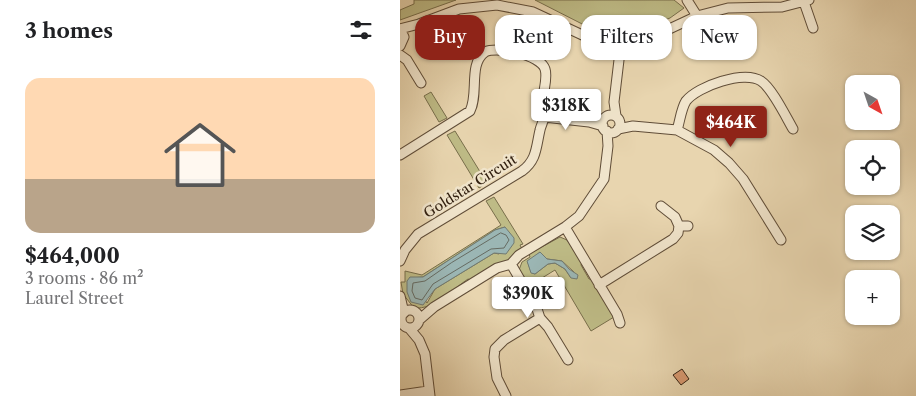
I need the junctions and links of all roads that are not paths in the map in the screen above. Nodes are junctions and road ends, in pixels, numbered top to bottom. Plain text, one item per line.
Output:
1 (688, 0) edge
2 (806, 1) edge
3 (524, 4) edge
4 (696, 15) edge
5 (701, 15) edge
6 (813, 28) dead end
7 (581, 34) edge
8 (401, 37) edge
9 (403, 57) edge
10 (619, 60) edge
11 (421, 83) dead end
12 (544, 117) junction
13 (611, 124) junction
14 (793, 129) dead end
15 (677, 130) junction
16 (400, 155) edge
17 (661, 206) dead end
18 (565, 227) junction
19 (781, 240) dead end
20 (400, 261) edge
21 (511, 264) junction
22 (599, 284) junction
23 (401, 297) edge
24 (540, 318) junction
25 (408, 320) edge
26 (620, 323) dead end
27 (568, 360) dead end
28 (429, 393) edge
29 (400, 395) edge
30 (506, 396) edge

1 - 4 street
2 - 5 street
2 - 6 street
3 - 7 street
3 - 8 street
8 - 9 street
9 - 11 street
10 - 13 street
12 - 13 street
12 - 16 street, Goldstar Circuit
12 - 20 street, Goldstar Circuit
13 - 15 street
13 - 18 street
14 - 15 street
15 - 19 street
17 - 22 street
18 - 21 street
18 - 22 street
21 - 24 street
21 - 25 street
22 - 26 street
23 - 25 street
24 - 27 street
24 - 30 street
25 - 28 street
28 - 29 street

